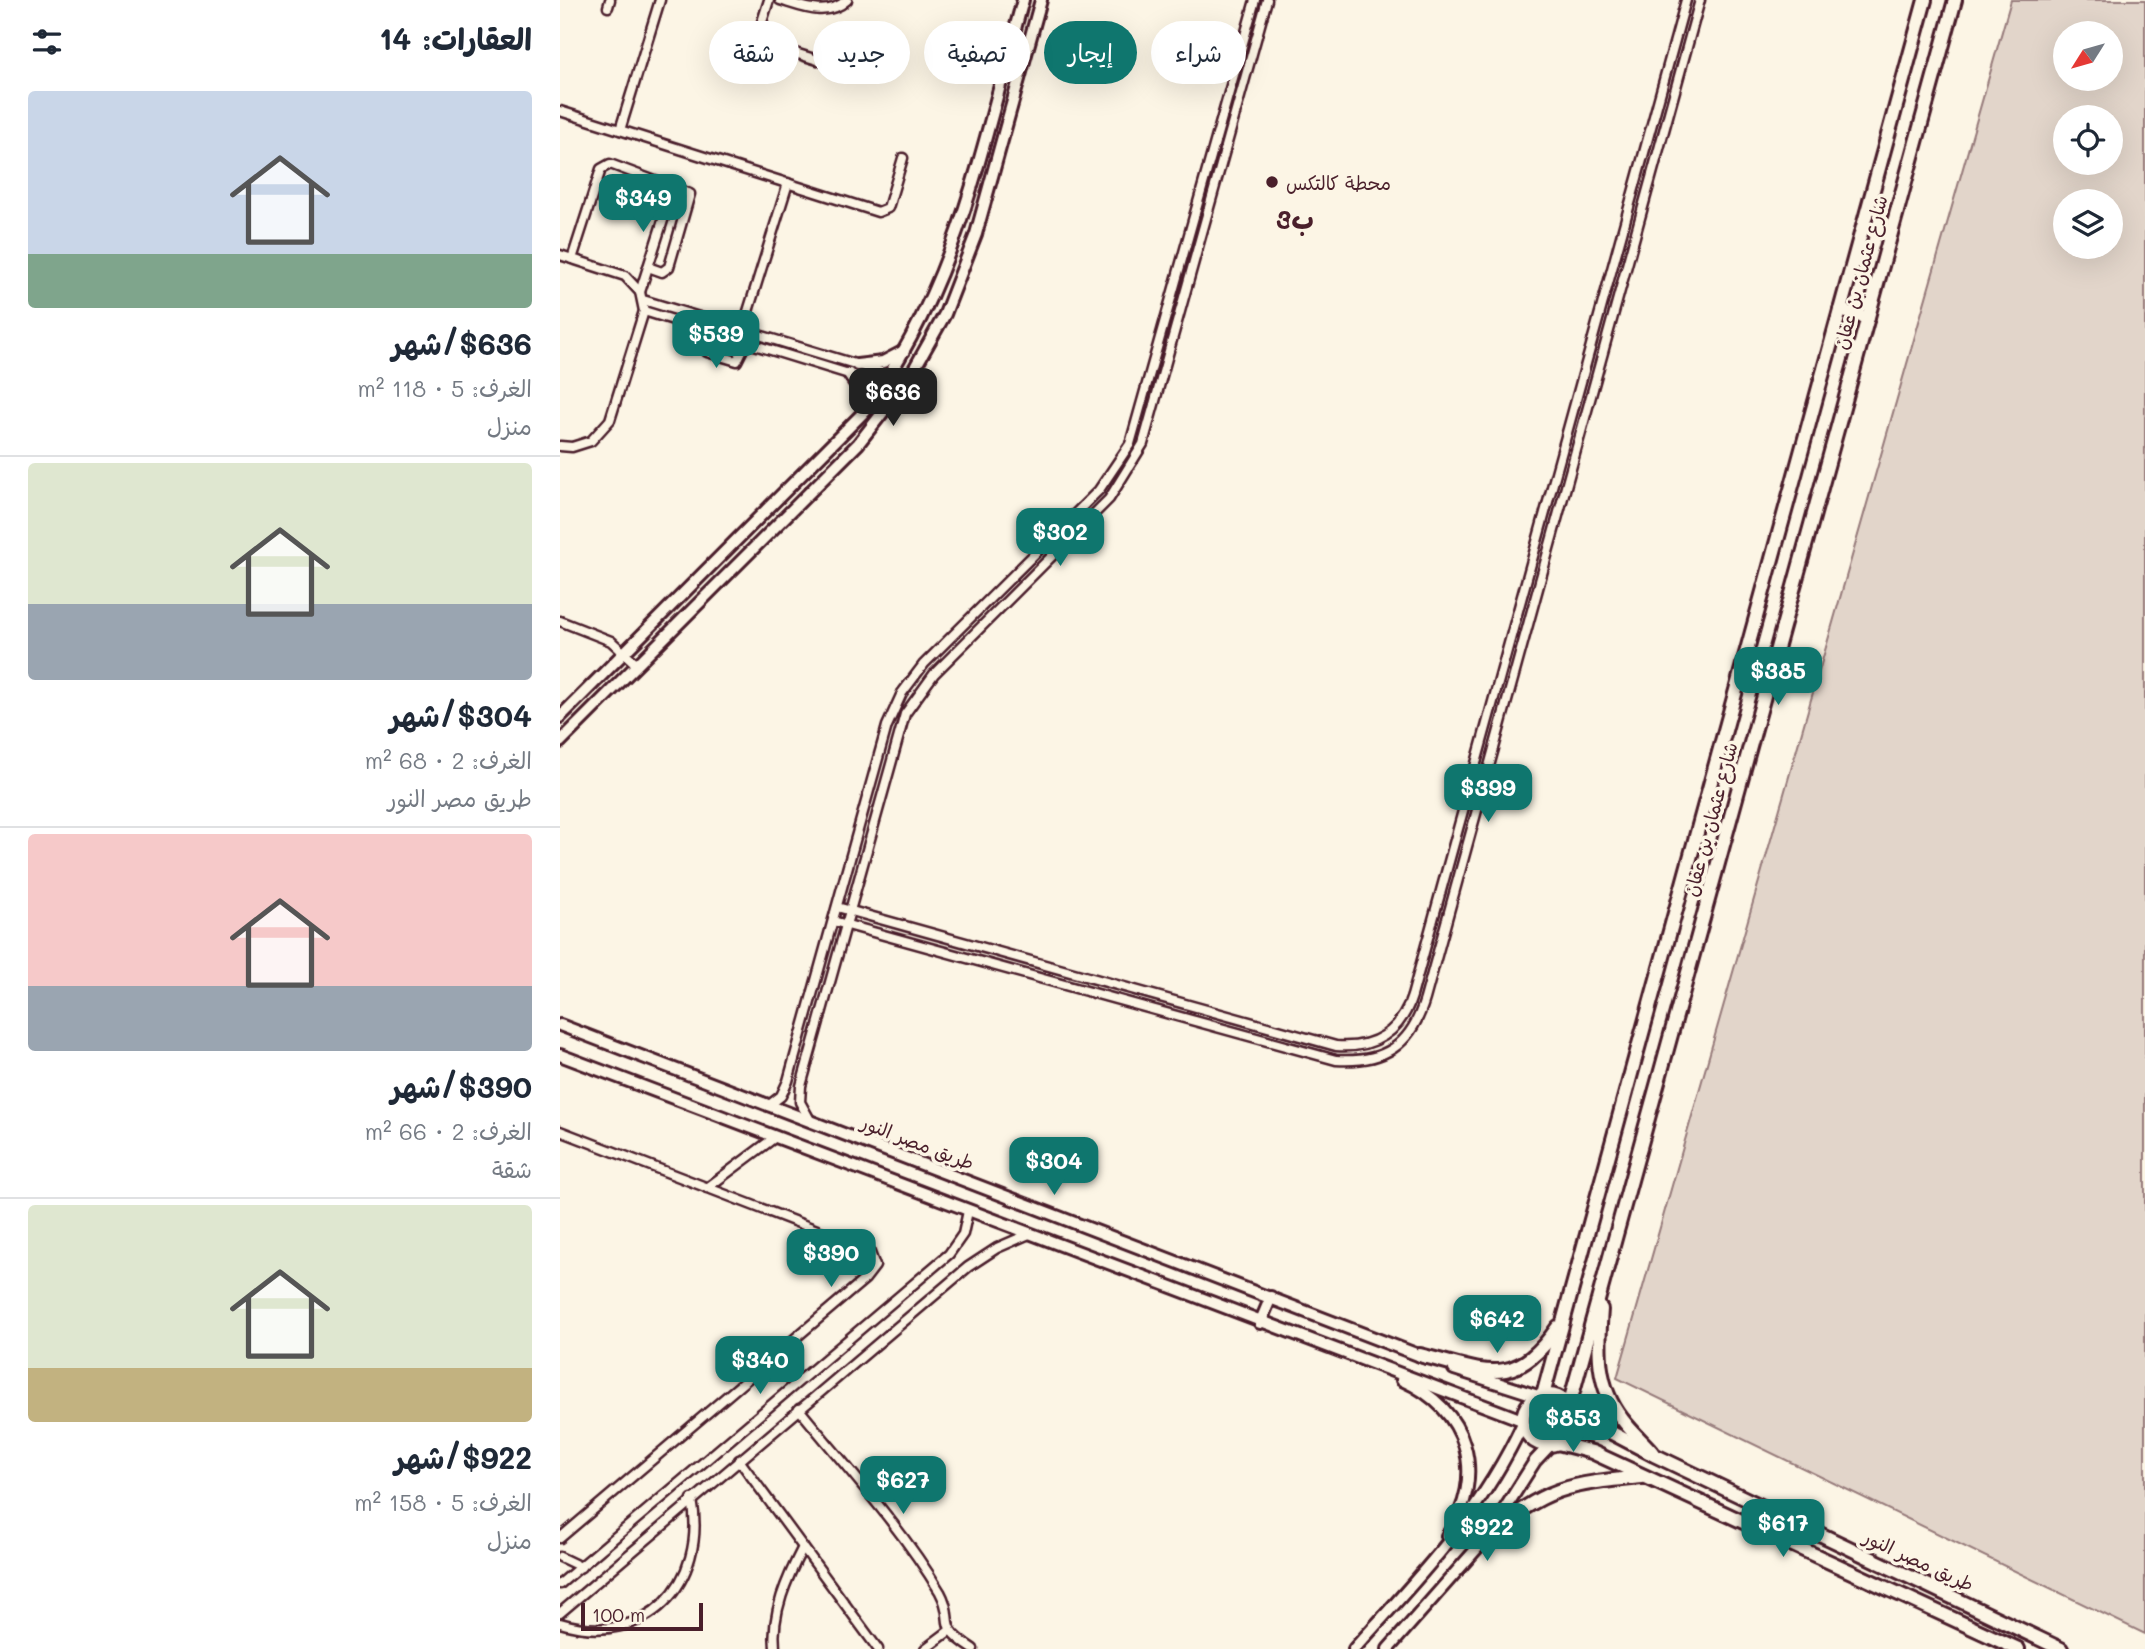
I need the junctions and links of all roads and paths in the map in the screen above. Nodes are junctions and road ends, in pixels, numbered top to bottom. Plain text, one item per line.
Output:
1 (660, 0) edge
2 (769, 0) edge
3 (780, 0) edge
4 (847, 0) edge
5 (1023, 0) edge
6 (1041, 0) edge
7 (1255, 0) edge
8 (1267, 0) edge
9 (1686, 0) edge
10 (1700, 0) edge
11 (1925, 0) edge
12 (1955, 0) edge
13 (762, 21) edge
14 (560, 111) edge
15 (620, 130) junction
16 (902, 159) dead end
17 (788, 183) junction
18 (674, 186) junction
19 (560, 255) edge
20 (572, 259) junction
21 (648, 267) junction
22 (642, 296) junction
23 (1840, 310) junction
24 (644, 311) junction
25 (1868, 318) junction
26 (742, 330) junction
27 (708, 331) junction
28 (742, 342) junction
29 (906, 350) junction
30 (857, 365) junction
31 (849, 374) junction
32 (891, 375) junction
33 (908, 380) junction
34 (884, 385) junction
35 (901, 390) junction
36 (863, 413) junction
37 (560, 446) edge
38 (560, 621) edge
39 (624, 651) junction
40 (637, 665) junction
41 (562, 711) edge
42 (560, 742) edge
43 (837, 907) junction
44 (850, 910) junction
45 (833, 921) junction
46 (846, 924) junction
47 (560, 1025) edge
48 (560, 1055) edge
49 (768, 1106) junction
50 (811, 1122) junction
51 (560, 1131) edge
52 (774, 1138) junction
53 (707, 1188) junction
54 (968, 1211) junction
55 (1029, 1234) junction
56 (1604, 1282) junction
57 (1272, 1297) junction
58 (1564, 1319) junction
59 (1260, 1323) junction
60 (1420, 1355) junction
61 (1379, 1364) junction
62 (1541, 1395) junction
63 (799, 1409) junction
64 (1570, 1409) junction
65 (1522, 1422) junction
66 (1554, 1444) junction
67 (1654, 1455) junction
68 (739, 1460) junction
69 (1644, 1477) junction
70 (692, 1499) junction
71 (1488, 1537) junction
72 (560, 1538) edge
73 (803, 1547) junction
74 (560, 1557) edge
75 (1435, 1560) junction
76 (581, 1567) junction
77 (562, 1580) edge
78 (560, 1613) edge
79 (560, 1623) edge
80 (949, 1631) junction
81 (775, 1649) edge
82 (878, 1649) edge
83 (925, 1649) edge
84 (972, 1649) edge
85 (1354, 1649) edge
86 (1388, 1649) edge
87 (2018, 1649) edge
88 (2061, 1649) edge

1 - 15 street
2 - 13 street
3 - 4 street
5 - 29 street
6 - 33 street
7 - 43 street
8 - 44 street
9 - 44 street
10 - 46 street
11 - 23 main road, شارع عثمان بن عفان
12 - 25 main road, شارع عثمان بن عفان
14 - 15 street
15 - 17 street
16 - 17 street
17 - 26 street
18 - 20 street
18 - 21 street
18 - 21 street
19 - 20 street
20 - 22 street
21 - 22 street
22 - 24 street
22 - 26 street
23 - 25 main road
23 - 58 main road, شارع عثمان بن عفان
24 - 27 street
24 - 37 street
25 - 56 main road, شارع عثمان بن عفان
26 - 28 street
26 - 30 street
27 - 28 street
27 - 28 street
28 - 31 street
29 - 30 street
29 - 32 street
30 - 32 street
31 - 34 street
31 - 36 street
32 - 33 street
32 - 34 street
33 - 35 street
34 - 35 street
34 - 36 street
35 - 40 street
36 - 39 street
38 - 39 street
39 - 40 street
39 - 41 street
40 - 42 street
43 - 44 street
43 - 45 street
44 - 46 street
45 - 46 street
45 - 49 street
46 - 50 street
47 - 49 street, طريق مصر النور
48 - 52 street
49 - 50 street, طريق مصر النور
50 - 57 street, طريق مصر النور
51 - 53 street
52 - 53 street
52 - 54 street
53 - 72 street
54 - 55 street
54 - 76 street
55 - 59 street
55 - 63 street
56 - 64 main road, شارع عثمان بن عفان
56 - 67 main road
57 - 59 street
57 - 60 street, طريق مصر النور
58 - 60 main road
58 - 62 main road, شارع عثمان بن عفان
59 - 61 street
60 - 62 street, طريق مصر النور
61 - 65 street
61 - 75 street
62 - 64 main road
62 - 65 main road
63 - 68 street
63 - 80 street
64 - 66 main road
64 - 67 main road, طريق مصر النور
65 - 66 main road
65 - 75 street
66 - 69 main road, طريق مصر النور
66 - 71 street
67 - 88 main road, طريق مصر النور
68 - 70 street
68 - 73 street
69 - 71 main road
69 - 87 main road, طريق مصر النور
70 - 78 street
70 - 79 street
71 - 86 street
73 - 81 street
73 - 82 street
74 - 76 street
75 - 85 street
76 - 77 street
80 - 83 street
80 - 84 street

